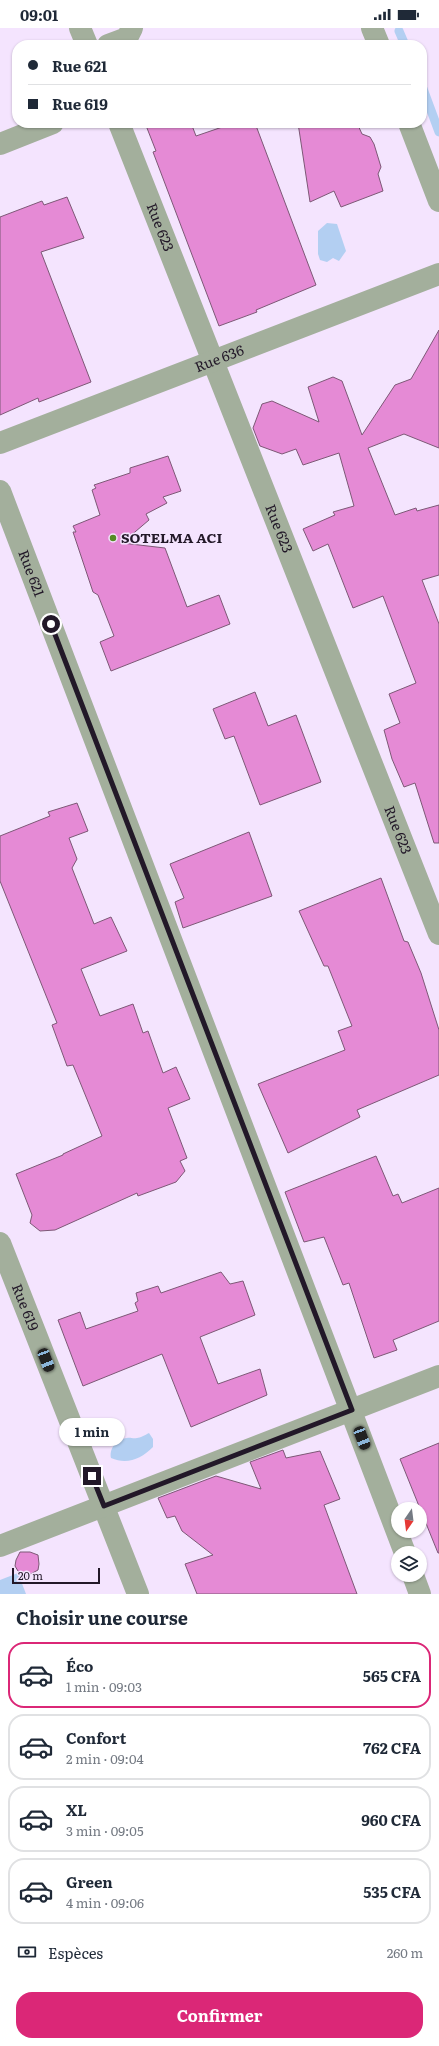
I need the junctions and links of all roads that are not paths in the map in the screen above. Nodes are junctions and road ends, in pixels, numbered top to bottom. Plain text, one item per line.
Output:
1 (80, 28) edge
2 (132, 28) edge
3 (372, 28) edge
4 (85, 40) edge
5 (122, 40) edge
6 (377, 40) edge
7 (40, 128) edge
8 (121, 128) edge
9 (411, 128) edge
10 (0, 144) edge
11 (439, 201) edge
12 (439, 274) edge
13 (213, 361) junction
14 (0, 443) edge
15 (0, 491) edge
16 (439, 934) edge
17 (0, 1243) edge
18 (439, 1376) edge
19 (352, 1410) junction
20 (104, 1506) junction
21 (0, 1546) edge
22 (402, 1546) edge
23 (416, 1582) edge
24 (138, 1594) edge
25 (420, 1594) edge

1 - 4 street
2 - 5 street
3 - 6 street
7 - 10 street
8 - 13 street, Rue 623
9 - 11 street
12 - 13 street, Rue 636
13 - 14 street, Rue 636
13 - 16 street, Rue 623
15 - 19 street, Rue 621
17 - 20 street, Rue 619
18 - 19 street
19 - 20 street
19 - 22 street, Rue 621
20 - 21 street
20 - 24 street, Rue 619
23 - 25 street

